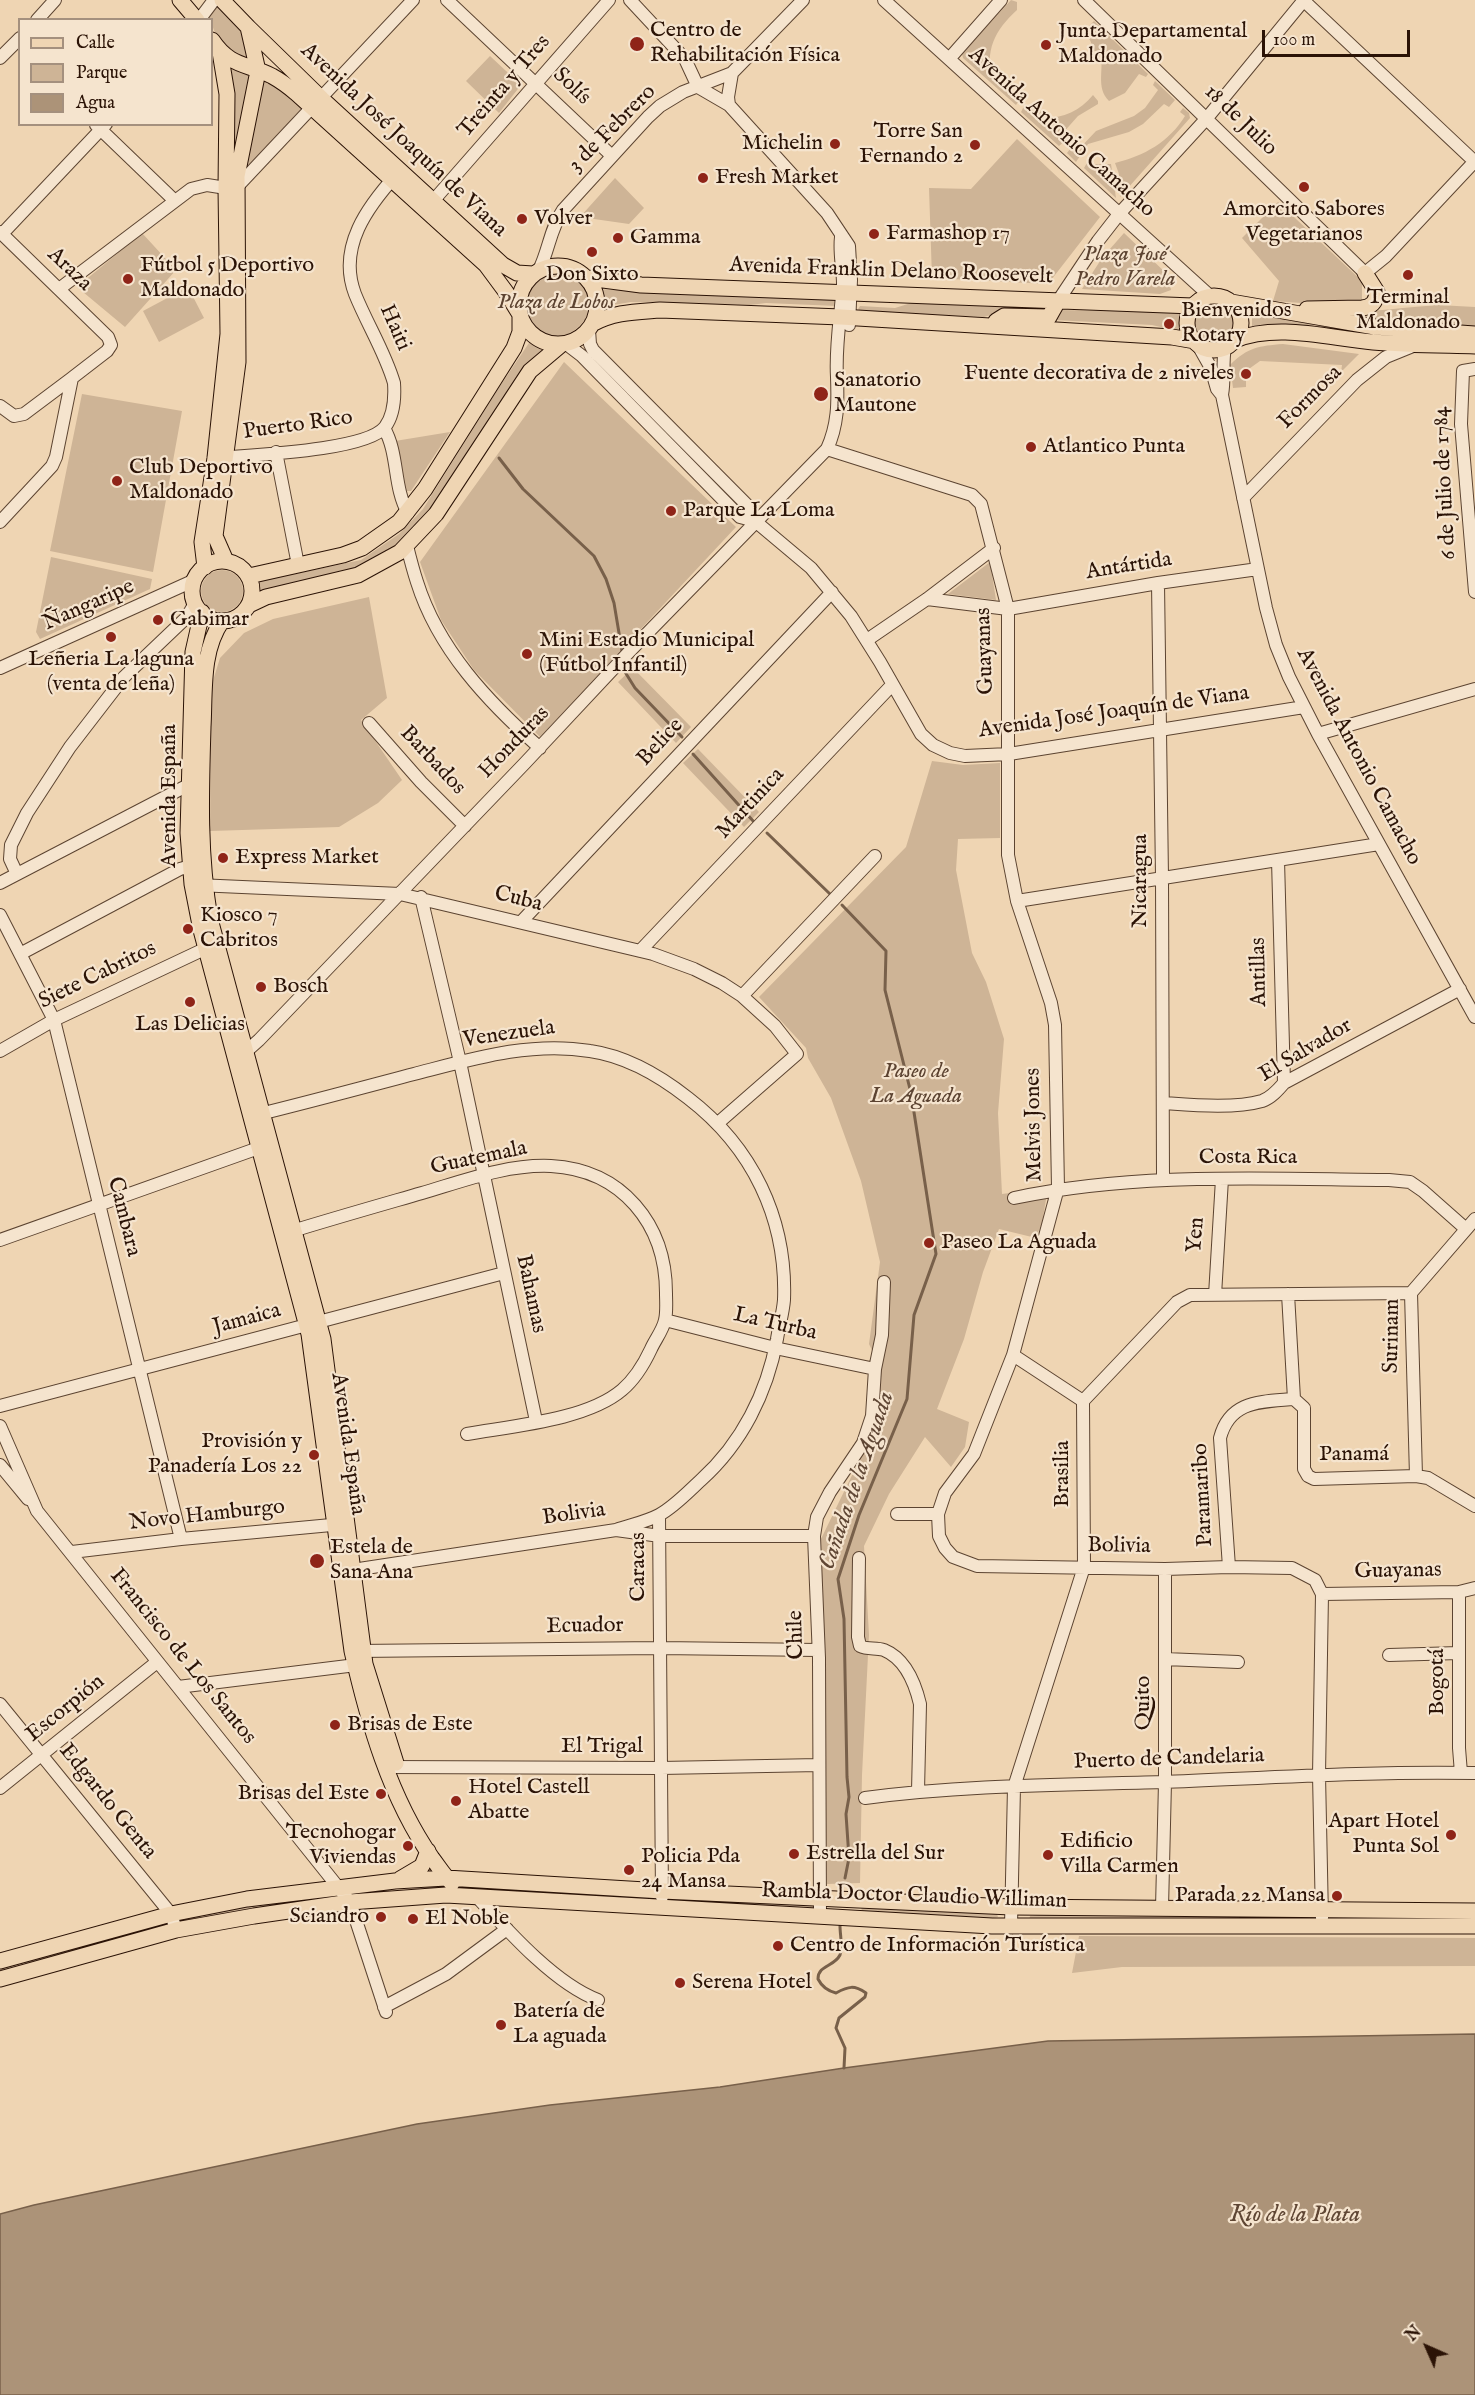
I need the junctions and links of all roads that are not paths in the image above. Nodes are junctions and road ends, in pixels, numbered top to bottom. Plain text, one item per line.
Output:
1 (56, 0) edge
2 (180, 0) edge
3 (214, 0) edge
4 (222, 0) edge
5 (413, 0) edge
6 (447, 0) edge
7 (609, 0) edge
8 (630, 0) edge
9 (803, 0) edge
10 (885, 0) edge
11 (1001, 0) edge
12 (1084, 0) edge
13 (1304, 0) edge
14 (39, 18) edge
15 (196, 18) edge
16 (200, 18) edge
17 (248, 27) junction
18 (17, 46) edge
19 (216, 46) edge
20 (0, 58) edge
21 (949, 59) junction
22 (258, 71) junction
23 (732, 73) junction
24 (537, 83) junction
25 (698, 87) junction
26 (318, 104) junction
27 (729, 105) junction
28 (1207, 118) junction
29 (100, 126) edge
30 (612, 156) junction
31 (1475, 161) edge
32 (396, 175) junction
33 (231, 188) junction
34 (176, 201) junction
35 (433, 201) junction
36 (1119, 214) junction
37 (1, 233) edge
38 (536, 272) junction
39 (1365, 273) junction
40 (588, 278) junction
41 (59, 289) junction
42 (847, 292) junction
43 (1210, 296) junction
44 (1058, 301) junction
45 (1231, 302) junction
46 (1193, 306) junction
47 (1286, 313) junction
48 (519, 314) junction
49 (845, 318) junction
50 (990, 325) junction
51 (590, 327) junction
52 (1475, 333) edge
53 (1196, 343) junction
54 (1230, 343) junction
55 (563, 344) junction
56 (1420, 344) junction
57 (1475, 346) edge
58 (1469, 370) edge
59 (72, 378) junction
60 (1222, 395) junction
61 (0, 406) edge
62 (661, 427) junction
63 (384, 428) junction
64 (827, 449) junction
65 (276, 452) junction
66 (220, 458) junction
67 (1243, 498) junction
68 (408, 513) junction
69 (755, 521) junction
70 (0, 522) edge
71 (407, 546) junction
72 (994, 548) junction
73 (226, 561) junction
74 (298, 565) junction
75 (205, 567) junction
76 (1258, 569) junction
77 (249, 576) junction
78 (195, 580) junction
79 (1158, 583) junction
80 (832, 592) junction
81 (1475, 592) edge
82 (927, 599) junction
83 (249, 605) junction
84 (199, 608) junction
85 (1008, 609) junction
86 (222, 621) junction
87 (867, 640) junction
88 (0, 668) edge
89 (892, 685) junction
90 (1475, 689) edge
91 (1304, 707) junction
92 (369, 723) dead end
93 (1160, 731) junction
94 (1318, 734) junction
95 (540, 748) junction
96 (1009, 754) junction
97 (196, 781) junction
98 (465, 825) junction
99 (1379, 843) junction
100 (875, 856) dead end
101 (1278, 860) junction
102 (196, 864) junction
103 (17, 874) junction
104 (1162, 877) junction
105 (0, 883) edge
106 (198, 885) junction
107 (400, 894) junction
108 (421, 897) junction
109 (1017, 901) junction
110 (0, 915) edge
111 (521, 922) junction
112 (211, 945) junction
113 (640, 951) junction
114 (20, 954) junction
115 (1460, 989) junction
116 (742, 996) junction
117 (1475, 1017) edge
118 (54, 1020) junction
119 (0, 1051) edge
120 (240, 1051) junction
121 (460, 1062) junction
122 (1284, 1083) junction
123 (1163, 1103) junction
124 (257, 1115) junction
125 (718, 1123) junction
126 (265, 1146) junction
127 (483, 1175) junction
128 (1163, 1179) junction
129 (1222, 1179) junction
130 (1058, 1188) junction
131 (1014, 1198) dead end
132 (98, 1206) junction
133 (1475, 1219) edge
134 (1466, 1229) junction
135 (288, 1232) junction
136 (0, 1240) edge
137 (504, 1273) junction
138 (884, 1282) dead end
139 (1411, 1293) junction
140 (1288, 1294) junction
141 (1215, 1295) junction
142 (665, 1320) junction
143 (313, 1324) junction
144 (775, 1348) junction
145 (1013, 1355) junction
146 (875, 1368) junction
147 (140, 1370) junction
148 (1294, 1399) junction
149 (1083, 1401) junction
150 (0, 1406) edge
151 (536, 1421) junction
152 (0, 1426) edge
153 (466, 1434) dead end
154 (0, 1465) edge
155 (1416, 1476) junction
156 (1475, 1506) edge
157 (37, 1511) junction
158 (897, 1514) dead end
159 (938, 1514) junction
160 (659, 1515) junction
161 (341, 1524) junction
162 (616, 1530) junction
163 (660, 1536) junction
164 (814, 1536) junction
165 (181, 1539) junction
166 (72, 1552) junction
167 (859, 1558) dead end
168 (1084, 1567) junction
169 (1229, 1567) junction
170 (1165, 1569) junction
171 (347, 1571) junction
172 (1475, 1588) edge
173 (1459, 1592) junction
174 (1322, 1594) junction
175 (660, 1648) junction
176 (818, 1650) junction
177 (1459, 1653) junction
178 (1389, 1655) dead end
179 (359, 1657) junction
180 (1165, 1659) junction
181 (157, 1662) junction
182 (1238, 1662) dead end
183 (178, 1687) junction
184 (0, 1704) edge
185 (42, 1755) junction
186 (819, 1765) junction
187 (391, 1767) junction
188 (661, 1768) junction
189 (1461, 1773) junction
190 (1475, 1773) edge
191 (1319, 1776) junction
192 (1165, 1782) junction
193 (1014, 1787) junction
194 (0, 1788) edge
195 (918, 1791) junction
196 (866, 1798) dead end
197 (428, 1851) junction
198 (395, 1881) junction
199 (496, 1882) junction
200 (451, 1884) junction
201 (339, 1887) junction
202 (662, 1892) junction
203 (473, 1897) junction
204 (502, 1898) junction
205 (820, 1898) junction
206 (350, 1902) junction
207 (1011, 1907) junction
208 (662, 1908) junction
209 (1162, 1908) junction
210 (1322, 1908) junction
211 (1475, 1911) edge
212 (171, 1914) junction
213 (494, 1915) junction
214 (834, 1917) junction
215 (1011, 1926) junction
216 (1322, 1926) junction
217 (1475, 1926) edge
218 (507, 1929) junction
219 (176, 1930) junction
220 (0, 1961) edge
221 (0, 1979) edge
222 (598, 2000) dead end

1 - 14 street
2 - 15 main road
3 - 16 street
4 - 17 main road, Avenida José Joaquín de Viana
5 - 26 street
6 - 24 street, Solís
7 - 24 street, Treinta y Tres
8 - 25 street
9 - 23 street, 3 de Febrero
10 - 21 street, Avenida Antonio Camacho
11 - 21 street
12 - 28 street, 18 de Julio
13 - 28 street
13 - 31 street
17 - 22 main road
17 - 26 main road, Avenida José Joaquín de Viana
18 - 20 street
19 - 22 main road, Avenida José Joaquín de Viana
19 - 33 main road
21 - 36 street, Avenida Antonio Camacho
22 - 26 main road, Avenida José Joaquín de Viana
22 - 33 main road
23 - 25 street, 3 de Febrero
23 - 27 street
24 - 30 street, Solís
24 - 35 street, Treinta y Tres
25 - 27 street
25 - 30 street, 3 de Febrero
26 - 32 main road, Avenida José Joaquín de Viana
26 - 33 street
27 - 42 street, Honduras
28 - 36 street
28 - 39 street, 18 de Julio
29 - 34 street
29 - 37 street
30 - 38 street, 3 de Febrero
31 - 39 street
32 - 35 main road, Avenida José Joaquín de Viana
32 - 48 main road, Avenida José Joaquín de Viana
32 - 63 street, Haiti
33 - 34 street
33 - 66 main road
34 - 41 street
35 - 38 main road, Avenida José Joaquín de Viana
36 - 43 street, Avenida Antonio Camacho
36 - 44 street
37 - 41 street, Araza
38 - 40 main road
38 - 48 main road
39 - 47 main road
40 - 42 main road, Avenida Franklin Delano Roosevelt
40 - 51 main road
41 - 59 street, Araza
42 - 44 main road, Avenida Franklin Delano Roosevelt
42 - 49 street, Honduras
43 - 45 main road
43 - 46 main road
44 - 46 main road, Avenida Franklin Delano Roosevelt
44 - 50 main road
45 - 47 main road
45 - 54 main road
46 - 53 main road
47 - 52 main road
48 - 55 main road
48 - 68 main road
49 - 50 main road, Avenida Franklin Delano Roosevelt
49 - 51 main road, Avenida Franklin Delano Roosevelt
49 - 64 street, Honduras
50 - 53 main road, Avenida Franklin Delano Roosevelt
51 - 55 main road
51 - 62 street, Avenida José Joaquín de Viana
53 - 54 main road
53 - 60 street, Avenida Antonio Camacho
54 - 56 main road
54 - 60 street, Avenida Antonio Camacho
55 - 62 street, Avenida José Joaquín de Viana
55 - 71 main road
56 - 57 main road
56 - 67 street, Formosa
58 - 81 street, 6 de Julio de 1784
59 - 61 street
59 - 70 street
60 - 67 street, Avenida Antonio Camacho
62 - 69 street, Avenida José Joaquín de Viana
63 - 65 street, Puerto Rico
63 - 68 street
64 - 69 street, Honduras
64 - 72 street, Guayanas
65 - 66 street, Puerto Rico
65 - 74 street
66 - 73 main road
66 - 75 main road
67 - 76 street, Avenida Antonio Camacho
68 - 74 main road
69 - 80 street, Avenida José Joaquín de Viana
69 - 95 street, Honduras
71 - 83 main road
71 - 95 street
72 - 82 street
72 - 85 street, Guayanas
73 - 75 main road
73 - 77 main road
74 - 77 main road
75 - 78 main road
76 - 79 street, Antártida
76 - 91 street, Avenida Antonio Camacho
77 - 83 main road
78 - 84 main road
78 - 88 street, Ñangaripe
79 - 85 street, Antártida
79 - 93 street, Nicaragua
80 - 87 street, Avenida José Joaquín de Viana
80 - 111 street, Belice
82 - 85 street, Antártida
82 - 87 street
83 - 86 main road
84 - 86 main road
84 - 97 main road, Avenida España
84 - 103 street
85 - 96 street, Guayanas
86 - 97 main road, Avenida España
87 - 89 street, Avenida José Joaquín de Viana
89 - 96 street, Avenida José Joaquín de Viana
89 - 113 street, Martinica
90 - 94 street
91 - 93 street, Avenida José Joaquín de Viana
91 - 94 street, Avenida Antonio Camacho
92 - 98 street, Barbados
93 - 96 street, Avenida José Joaquín de Viana
93 - 104 street, Nicaragua
94 - 99 street, Avenida Antonio Camacho
95 - 98 street, Honduras
96 - 109 street, Melvis Jones
97 - 102 main road, Avenida España
97 - 103 street
98 - 107 street, Honduras
99 - 101 street
99 - 115 street, Avenida Antonio Camacho
100 - 116 street
101 - 104 street
101 - 122 street, Antillas
102 - 106 main road, Avenida España
102 - 114 street
103 - 105 street
104 - 109 street
104 - 123 street, Nicaragua
106 - 107 street, Cuba
106 - 112 main road, Avenida España
107 - 108 street, Cuba
107 - 120 street, Honduras
108 - 111 street, Cuba
108 - 121 street, Bahamas
109 - 130 street, Melvis Jones
110 - 114 street, Cambara
111 - 113 street, Cuba
112 - 118 street, Siete Cabritos
112 - 120 main road, Avenida España
113 - 116 street, Cuba
114 - 118 street, Cambara
115 - 117 street, Avenida Antonio Camacho
115 - 122 street, El Salvador
116 - 125 street, Cuba
118 - 119 street, Siete Cabritos
118 - 132 street, Cambara
120 - 124 main road, Avenida España
121 - 124 street, Venezuela
121 - 125 street, Venezuela
121 - 127 street, Bahamas
122 - 123 street, El Salvador
123 - 128 street, Nicaragua
124 - 126 main road, Avenida España
125 - 144 street, Venezuela
126 - 132 street
126 - 135 main road, Avenida España
127 - 135 street, Guatemala
127 - 137 street, Bahamas
127 - 142 street, Guatemala
128 - 129 street, Costa Rica
128 - 130 street, Costa Rica
129 - 134 street, Costa Rica
129 - 141 street, Yen
130 - 131 street, Costa Rica
130 - 145 street, Melvis Jones
132 - 136 street
132 - 147 street, Cambara
133 - 134 street, Surinam
134 - 139 street, Surinam
135 - 143 main road, Avenida España
137 - 143 street, Jamaica
137 - 151 street, Bahamas
138 - 146 street, Chile
139 - 140 street
139 - 155 street, Surinam
140 - 141 street
140 - 148 street
141 - 149 street
142 - 144 street, La Turba
142 - 151 street, Guatemala
143 - 147 street, Jamaica
143 - 161 main road, Avenida España
144 - 146 street, La Turba
144 - 160 street, Venezuela
145 - 149 street
145 - 159 street, Melvis Jones
146 - 164 street, Chile
147 - 150 street, Jamaica
147 - 165 street, Cambara
148 - 155 street, Panamá
148 - 169 street, Paramaribo
149 - 168 street, Brasilia
151 - 153 street, Guatemala
152 - 157 street, Francisco de Los Santos
154 - 157 street
155 - 156 street, Panamá
157 - 166 street, Francisco de Los Santos
158 - 159 street
159 - 168 street, Bolivia
160 - 162 street, Venezuela
160 - 163 street, Caracas
161 - 165 street, Novo Hamburgo
161 - 171 main road, Avenida España
162 - 163 street, Bolivia
162 - 171 street, Bolivia
163 - 164 street, Bolivia
163 - 175 street, Caracas
164 - 176 street, Chile
165 - 166 street, Novo Hamburgo
166 - 181 street, Francisco de Los Santos
167 - 195 street
168 - 170 street, Bolivia
168 - 193 street, Brasilia
169 - 170 street, Bolivia
169 - 174 street, Bolivia
170 - 180 street, Quito
171 - 179 main road, Avenida España
172 - 173 street, Guayanas
173 - 174 street, Guayanas
173 - 177 street, Bogotá
174 - 191 street
175 - 176 street, Ecuador
175 - 179 street, Ecuador
175 - 188 street, Caracas
176 - 186 street, Chile
177 - 178 street
177 - 189 street, Bogotá
179 - 183 street, Ecuador
179 - 187 main road, Avenida España
180 - 182 street
180 - 192 street, Quito
181 - 183 street, Francisco de Los Santos
181 - 185 street, Escorpión
183 - 201 street, Francisco de Los Santos
184 - 185 street, Edgardo Genta
185 - 194 street, Escorpión
185 - 212 street, Edgardo Genta
186 - 188 street, El Trigal
186 - 205 street, Chile
187 - 188 street, El Trigal
187 - 197 main road, Avenida España
187 - 200 main road, Avenida España
188 - 202 street, Caracas
189 - 190 street, Puerto de Candelaria
189 - 191 street, Puerto de Candelaria
191 - 192 street, Puerto de Candelaria
191 - 210 street
192 - 193 street, Puerto de Candelaria
192 - 209 street, Quito
193 - 195 street, Puerto de Candelaria
193 - 207 street, Brasilia
195 - 196 street, Puerto de Candelaria
197 - 198 main road
197 - 200 main road, Avenida España
198 - 200 main road, Rambla Doctor Claudio Williman
198 - 201 main road, Rambla Doctor Claudio Williman
199 - 200 main road, Rambla Doctor Claudio Williman
199 - 202 main road, Rambla Doctor Claudio Williman
199 - 204 street
200 - 203 main road, Rambla Doctor Claudio Williman
200 - 206 main road, Rambla Doctor Claudio Williman
201 - 206 street, Francisco de Los Santos
201 - 212 main road, Rambla Doctor Claudio Williman
202 - 205 main road, Rambla Doctor Claudio Williman
202 - 208 street, Caracas
203 - 204 main road, Rambla Doctor Claudio Williman
203 - 213 street
204 - 208 main road, Rambla Doctor Claudio Williman
204 - 213 street
205 - 207 main road, Rambla Doctor Claudio Williman
205 - 214 street, Chile
206 - 218 street, Francisco de Los Santos
206 - 219 main road, Rambla Doctor Claudio Williman
207 - 209 main road, Rambla Doctor Claudio Williman
207 - 215 street, Brasilia
208 - 214 main road, Rambla Doctor Claudio Williman
209 - 210 main road, Rambla Doctor Claudio Williman
210 - 211 main road, Rambla Doctor Claudio Williman
210 - 216 street
212 - 219 street, Edgardo Genta
212 - 220 main road, Rambla Doctor Claudio Williman
213 - 218 street
214 - 215 main road, Rambla Doctor Claudio Williman
215 - 216 main road, Rambla Doctor Claudio Williman
216 - 217 main road, Rambla Doctor Claudio Williman
218 - 222 street
219 - 221 main road, Rambla Doctor Claudio Williman

